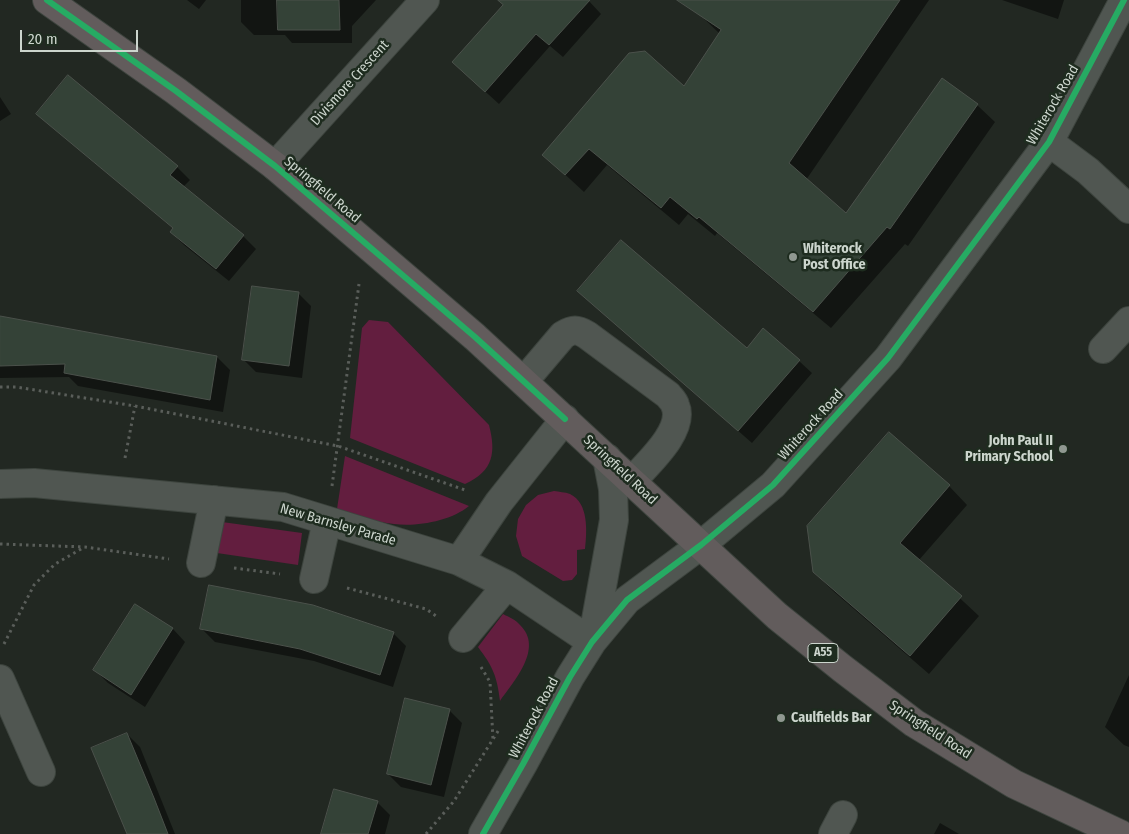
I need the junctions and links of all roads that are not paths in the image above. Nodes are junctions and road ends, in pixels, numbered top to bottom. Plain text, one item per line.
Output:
1 (47, 0) edge
2 (425, 0) edge
3 (1124, 0) edge
4 (1049, 142) junction
5 (275, 166) junction
6 (1129, 209) edge
7 (1129, 321) edge
8 (1103, 348) dead end
9 (524, 381) junction
10 (565, 419) junction
11 (607, 458) junction
12 (632, 481) junction
13 (0, 484) edge
14 (214, 500) junction
15 (327, 521) junction
16 (701, 544) junction
17 (459, 561) junction
18 (201, 563) dead end
19 (314, 579) dead end
20 (507, 584) junction
21 (463, 638) dead end
22 (592, 642) junction
23 (0, 679) edge
24 (40, 772) dead end
25 (483, 834) edge
26 (1120, 834) edge

1 - 5 highway, Springfield Road / A55
2 - 5 street, Divismore Crescent
3 - 4 street, Whiterock Road
4 - 6 street
4 - 16 street, Whiterock Road
5 - 9 highway, Springfield Road / A55
7 - 8 street
9 - 10 highway, Springfield Road / A55
9 - 12 street
10 - 11 highway, Springfield Road / A55
10 - 17 street
11 - 12 highway, Springfield Road / A55
11 - 22 street
12 - 16 highway, Springfield Road / A55
13 - 14 street, New Barnsley Parade
14 - 15 street, New Barnsley Parade
14 - 18 street
15 - 17 street, New Barnsley Parade
15 - 19 street
16 - 22 street, Whiterock Road
16 - 26 highway, Springfield Road / A55
17 - 20 street, New Barnsley Parade
20 - 21 street
20 - 22 street, New Barnsley Parade
22 - 25 street, Whiterock Road
23 - 24 street

